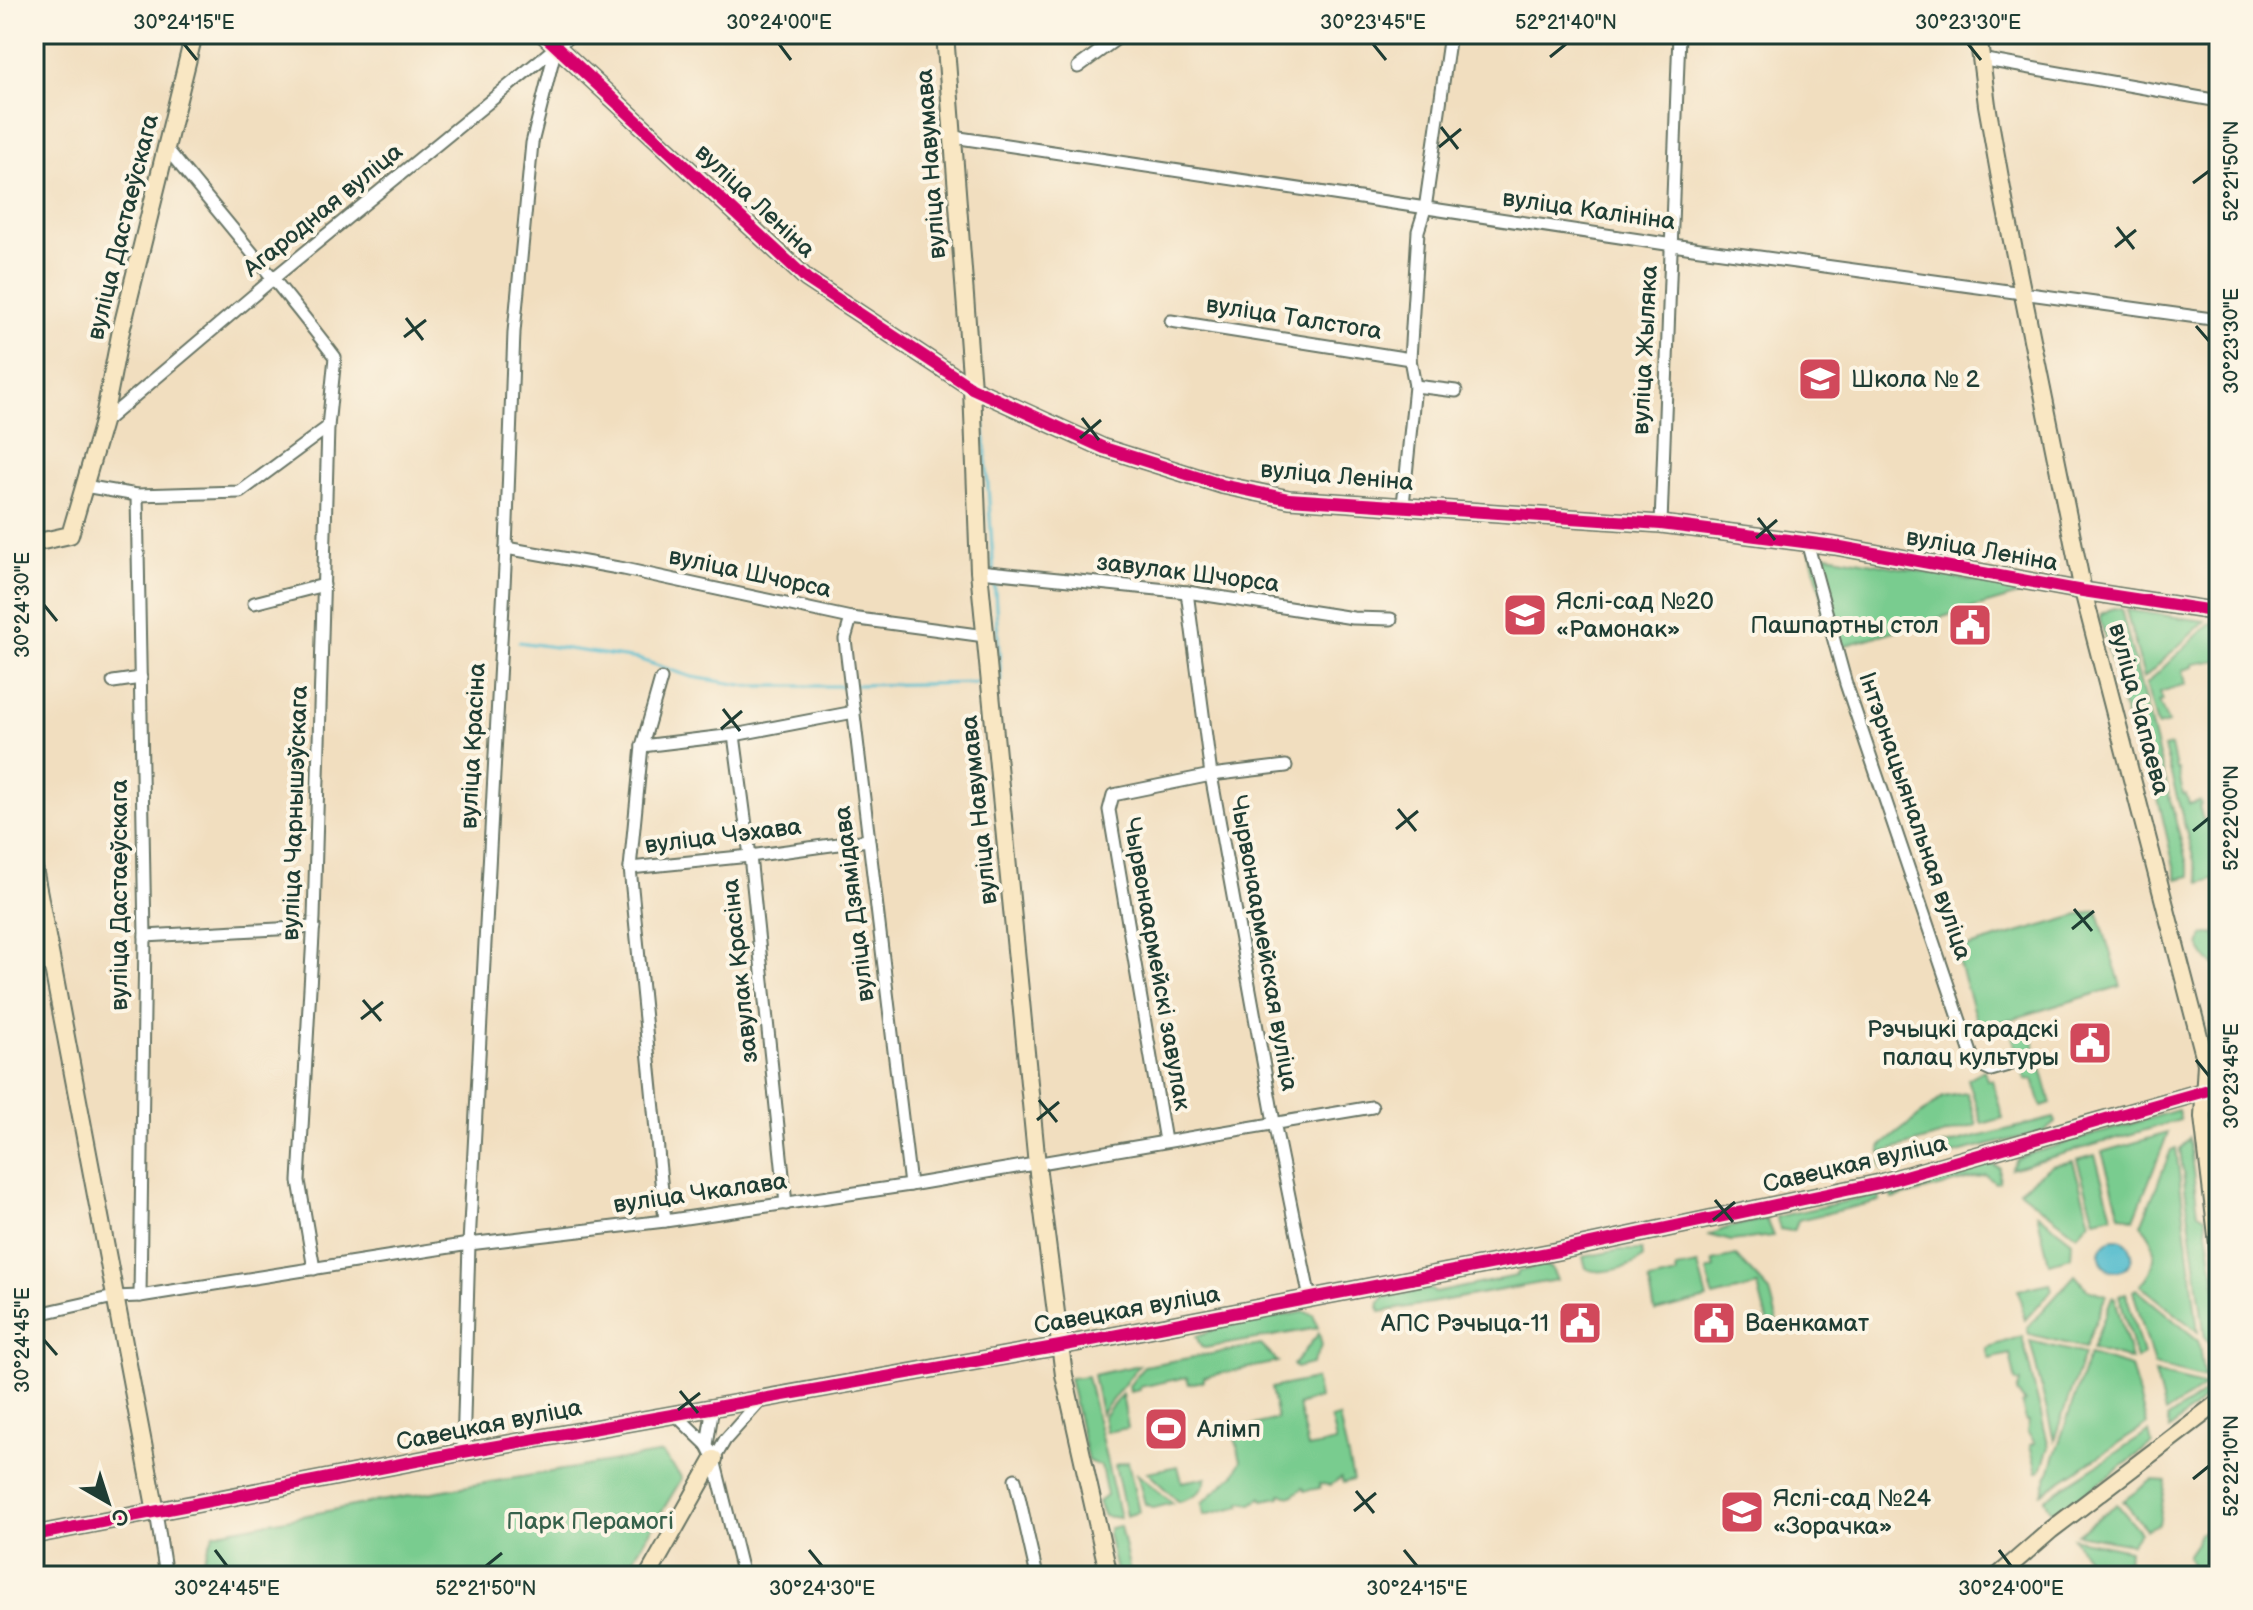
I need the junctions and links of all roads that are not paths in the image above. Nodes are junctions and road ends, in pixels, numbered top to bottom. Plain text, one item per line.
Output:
1 (194, 34) edge
2 (543, 34) edge
3 (572, 34) edge
4 (945, 34) edge
5 (1123, 34) edge
6 (1450, 34) edge
7 (1679, 34) edge
8 (1978, 34) edge
9 (556, 47) junction
10 (1980, 59) junction
11 (1078, 67) dead end
12 (2219, 101) edge
13 (953, 137) junction
14 (167, 149) junction
15 (1425, 209) junction
16 (1672, 245) junction
17 (275, 277) junction
18 (2023, 295) junction
19 (2219, 320) edge
20 (1171, 321) dead end
21 (1410, 359) junction
22 (1415, 386) junction
23 (972, 388) junction
24 (1456, 391) dead end
25 (103, 422) junction
26 (328, 427) junction
27 (84, 486) junction
28 (137, 495) junction
29 (1403, 505) junction
30 (1661, 524) junction
31 (1807, 542) junction
32 (34, 543) edge
33 (506, 548) junction
34 (979, 571) junction
35 (324, 585) junction
36 (2083, 591) junction
37 (1187, 592) junction
38 (254, 603) dead end
39 (2219, 612) edge
40 (851, 618) junction
41 (1391, 619) dead end
42 (985, 636) junction
43 (141, 678) junction
44 (661, 679) dead end
45 (113, 682) dead end
46 (854, 712) junction
47 (734, 735) junction
48 (642, 746) junction
49 (1286, 766) dead end
50 (1211, 775) junction
51 (868, 840) junction
52 (750, 856) junction
53 (34, 868) edge
54 (630, 868) junction
55 (39, 916) edge
56 (314, 927) junction
57 (145, 936) junction
58 (2015, 1063) dead end
59 (2212, 1090) edge
60 (1372, 1107) dead end
61 (1274, 1122) junction
62 (1165, 1141) junction
63 (1037, 1165) junction
64 (910, 1185) junction
65 (786, 1204) junction
66 (665, 1221) junction
67 (469, 1244) junction
68 (2219, 1253) edge
69 (314, 1269) junction
70 (140, 1296) junction
71 (114, 1297) junction
72 (1310, 1299) junction
73 (34, 1315) edge
74 (1060, 1346) junction
75 (764, 1397) junction
76 (2219, 1402) edge
77 (713, 1406) junction
78 (674, 1413) junction
79 (725, 1440) junction
80 (463, 1452) junction
81 (711, 1452) junction
82 (1015, 1479) dead end
83 (156, 1512) junction
84 (34, 1535) edge
85 (166, 1576) edge
86 (648, 1576) edge
87 (743, 1576) edge
88 (1037, 1576) edge
89 (1109, 1576) edge
90 (1998, 1576) edge

1 - 14 street, вуліца Дастаеўскага
2 - 9 street, вуліца Леніна
3 - 9 street, Агародная вуліца
4 - 13 street, вуліца Навумава
5 - 11 street
6 - 15 street
7 - 16 street, вуліца Жыляка
8 - 10 street, вуліца Чапаева
9 - 17 street, Агародная вуліца
9 - 23 street, вуліца Леніна
9 - 33 street, вуліца Красіна
10 - 12 street
10 - 18 street, вуліца Чапаева
13 - 15 street, вуліца Калініна
13 - 23 street, вуліца Навумава
14 - 17 street
14 - 25 street, вуліца Дастаеўскага
15 - 16 street, вуліца Калініна
15 - 21 street
16 - 18 street, вуліца Калініна
16 - 30 street, вуліца Жыляка
17 - 25 street, Агародная вуліца
17 - 26 street, вуліца Чарнышэўскага
18 - 19 street, вуліца Калініна
18 - 36 street, вуліца Чапаева
20 - 21 street, вуліца Талстога
21 - 22 street
22 - 24 street
22 - 29 street
23 - 29 street, вуліца Леніна
23 - 34 street, вуліца Навумава
25 - 27 street, вуліца Дастаеўскага
26 - 28 street
26 - 35 street, вуліца Чарнышэўскага
27 - 28 street
27 - 32 street, вуліца Дастаеўскага
28 - 43 street, вуліца Дастаеўскага
29 - 30 street, вуліца Леніна
30 - 31 street, вуліца Леніна
31 - 36 street, вуліца Леніна
31 - 58 street, Інтэрнацыянальная вуліца
33 - 40 street, вуліца Шчорса
33 - 67 street, вуліца Красіна
34 - 37 street, завулак Шчорса
34 - 42 street, вуліца Навумава
35 - 38 street
35 - 56 street, вуліца Чарнышэўскага
36 - 39 street, вуліца Леніна
36 - 59 street, вуліца Чапаева
37 - 41 street, завулак Шчорса
37 - 50 street, Чырвонаармейская вуліца
40 - 42 street, вуліца Шчорса
40 - 46 street, вуліца Дзямідава
42 - 63 street, вуліца Навумава
43 - 45 street
43 - 57 street, вуліца Дастаеўскага
44 - 48 street
46 - 47 street
46 - 51 street, вуліца Дзямідава
47 - 48 street
47 - 52 street, завулак Красіна
48 - 54 street
49 - 50 street
50 - 61 street, Чырвонаармейская вуліца
50 - 62 street, Чырвонаармейскі завулак
51 - 52 street, вуліца Чэхава
51 - 64 street, вуліца Дзямідава
52 - 54 street, вуліца Чэхава
52 - 65 street, завулак Красіна
53 - 55 street
54 - 66 street
55 - 71 street
56 - 57 street
56 - 69 street, вуліца Чарнышэўскага
57 - 70 street, вуліца Дастаеўскага
59 - 68 street, вуліца Чапаева
59 - 72 street, Савецкая вуліца
60 - 61 street, вуліца Чкалава
61 - 62 street, вуліца Чкалава
61 - 72 street, Чырвонаармейская вуліца
62 - 63 street, вуліца Чкалава
63 - 64 street, вуліца Чкалава
63 - 74 street, вуліца Навумава
64 - 65 street, вуліца Чкалава
65 - 66 street, вуліца Чкалава
66 - 67 street, вуліца Чкалава
67 - 69 street, вуліца Чкалава
67 - 80 street, вуліца Красіна
69 - 70 street, вуліца Чкалава
70 - 71 street, вуліца Чкалава
71 - 73 street, вуліца Чкалава
71 - 83 street
72 - 74 street, Савецкая вуліца
74 - 75 street, Савецкая вуліца
74 - 89 street, вуліца Навумава
75 - 77 street, Савецкая вуліца
75 - 79 street
76 - 90 street
77 - 78 street, Савецкая вуліца
77 - 79 street
77 - 81 street
78 - 80 street, Савецкая вуліца
78 - 81 street
79 - 81 street
80 - 83 street, Савецкая вуліца
81 - 86 street
81 - 87 street
82 - 88 street
83 - 84 street, Савецкая вуліца
83 - 85 street

